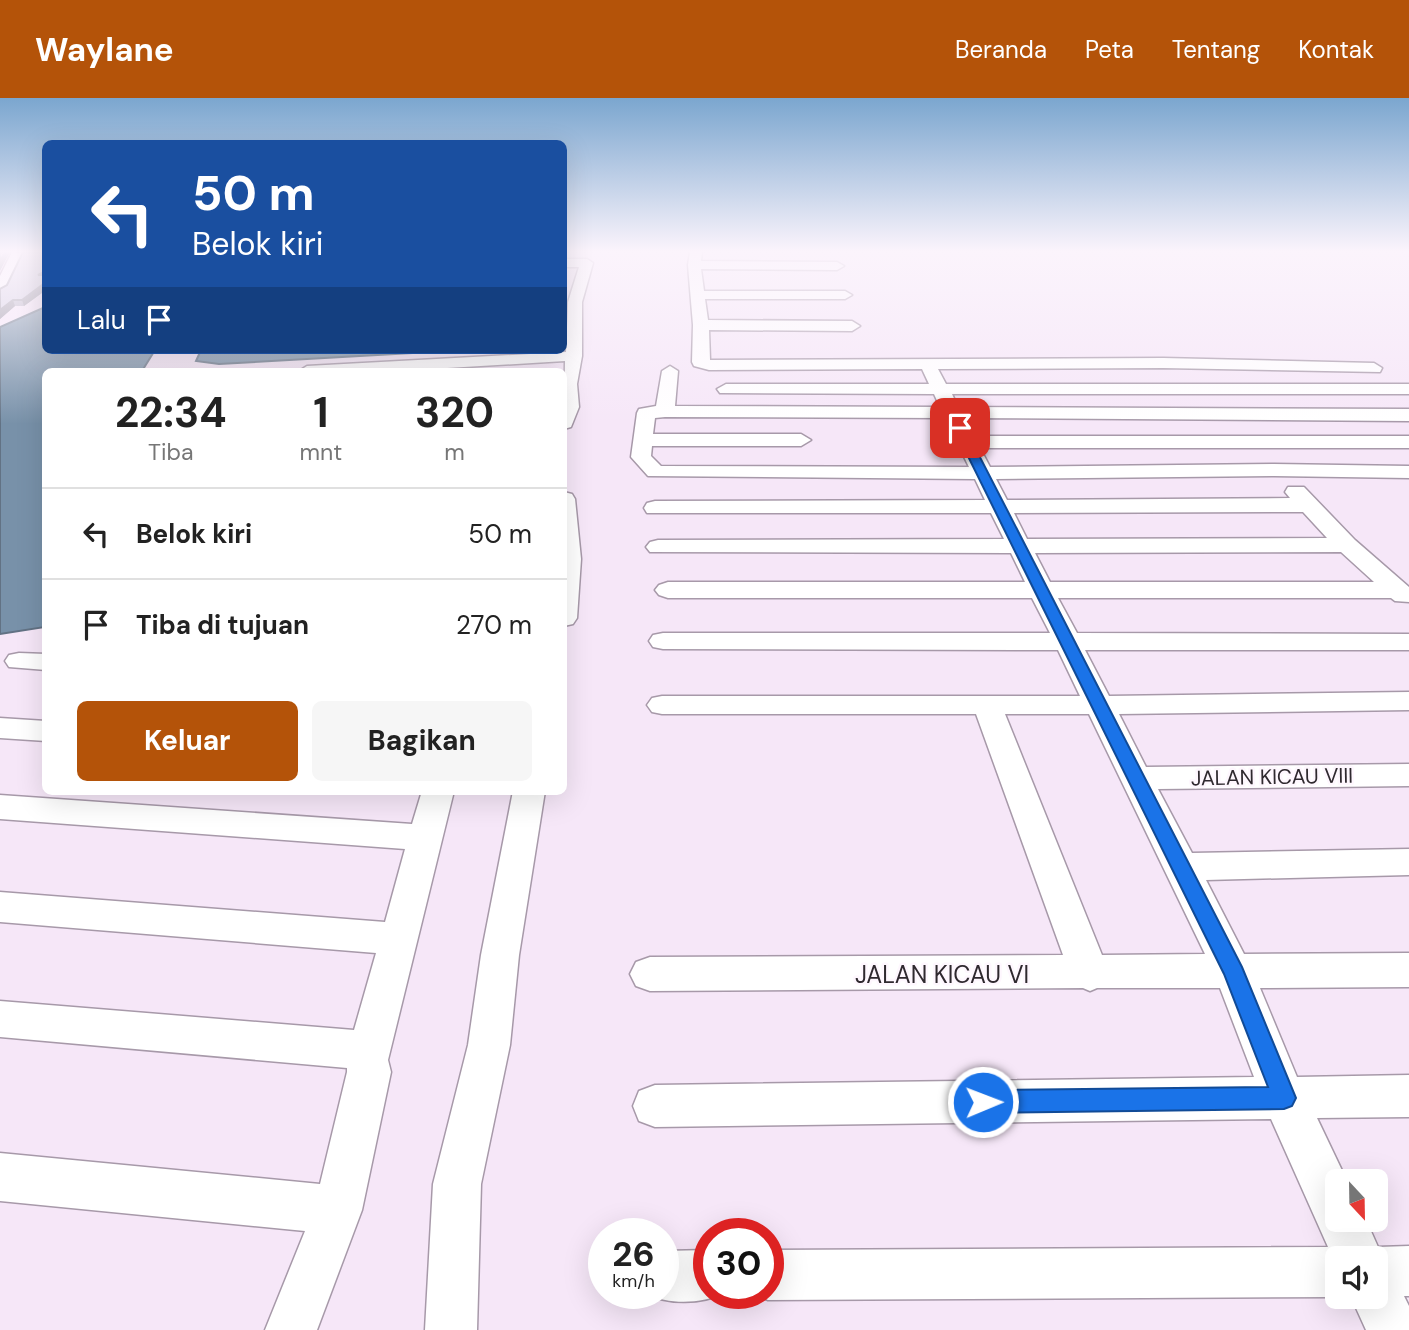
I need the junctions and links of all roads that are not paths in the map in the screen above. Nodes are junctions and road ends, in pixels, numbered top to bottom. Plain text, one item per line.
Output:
1 (700, 309) edge
2 (756, 309) edge
3 (848, 309) edge
4 (569, 318) edge
5 (700, 318) junction
6 (569, 336) edge
7 (574, 356) junction
8 (1158, 358) junction
9 (519, 365) edge
10 (726, 365) junction
11 (928, 365) junction
12 (862, 366) junction
13 (413, 368) edge
14 (1374, 368) dead end
15 (670, 371) dead end
16 (1184, 388) junction
17 (726, 389) junction
18 (940, 389) junction
19 (1409, 390) edge
20 (665, 411) junction
21 (732, 412) junction
22 (796, 412) junction
23 (1214, 413) junction
24 (952, 414) junction
25 (567, 415) edge
26 (1409, 415) edge
27 (644, 440) junction
28 (801, 440) junction
29 (1244, 440) junction
30 (967, 442) junction
31 (1409, 442) edge
32 (1274, 470) junction
33 (808, 471) junction
34 (1409, 472) edge
35 (982, 473) junction
36 (1308, 505) junction
37 (655, 508) dead end
38 (1000, 508) junction
39 (567, 535) edge
40 (1347, 545) junction
41 (658, 547) dead end
42 (1019, 547) junction
43 (668, 590) dead end
44 (1042, 592) junction
45 (1403, 595) edge
46 (567, 598) edge
47 (663, 641) dead end
48 (1409, 642) edge
49 (1068, 643) junction
50 (1409, 701) edge
51 (662, 705) dead end
52 (988, 705) junction
53 (1099, 705) junction
54 (0, 728) edge
55 (42, 731) edge
56 (1409, 775) edge
57 (1136, 778) junction
58 (437, 795) edge
59 (527, 795) edge
60 (0, 807) edge
61 (426, 838) junction
62 (1409, 862) edge
63 (1180, 867) junction
64 (0, 907) edge
65 (399, 939) junction
66 (1409, 970) edge
67 (1234, 973) junction
68 (650, 974) dead end
69 (1090, 974) junction
70 (0, 1019) edge
71 (367, 1060) junction
72 (1409, 1097) edge
73 (1284, 1098) junction
74 (655, 1106) dead end
75 (0, 1177) edge
76 (1325, 1186) edge
77 (338, 1210) junction
78 (1409, 1271) edge
79 (1325, 1272) edge
80 (1388, 1272) edge
81 (784, 1275) edge
82 (1383, 1309) edge
83 (291, 1330) edge
84 (451, 1330) edge
85 (1393, 1330) edge

1 - 5 street
2 - 5 street
3 - 12 street
4 - 6 street
5 - 10 street
6 - 7 street
7 - 9 street
7 - 25 street
8 - 11 street
8 - 14 street
8 - 16 street
9 - 13 street
10 - 12 street
10 - 17 street
11 - 12 street
11 - 18 street
15 - 20 street
16 - 18 street
16 - 19 street
16 - 23 street
17 - 18 street
17 - 21 street
18 - 24 street
20 - 21 street
20 - 27 street
21 - 22 street
22 - 24 street
22 - 28 street
23 - 24 street
23 - 26 street
23 - 29 street
24 - 30 street
27 - 28 street
27 - 33 street
28 - 33 street
29 - 30 street
29 - 31 street
29 - 32 street
30 - 35 street
32 - 34 street
32 - 35 street
32 - 36 street
33 - 35 street
35 - 38 street
36 - 38 street
36 - 40 street
37 - 38 street
38 - 42 street
39 - 46 street
40 - 42 street
40 - 45 street
41 - 42 street
42 - 44 street
43 - 44 street
44 - 45 street
44 - 49 street
47 - 49 street
48 - 49 street
49 - 53 street
50 - 53 street
51 - 52 street
52 - 53 street
52 - 69 street
53 - 57 street
54 - 55 street
56 - 57 street, JALAN KICAU VIII
57 - 63 street
58 - 61 street
59 - 84 street
60 - 61 street
61 - 65 street
62 - 63 street
63 - 67 street
64 - 65 street
65 - 71 street
66 - 67 street, JALAN KICAU VI
67 - 69 street, JALAN KICAU VI
67 - 73 street
68 - 69 street, JALAN KICAU VI
70 - 71 street
71 - 77 street
72 - 73 street
73 - 74 street
73 - 76 street
75 - 77 street
77 - 83 street
78 - 80 street
79 - 81 street
82 - 85 street

